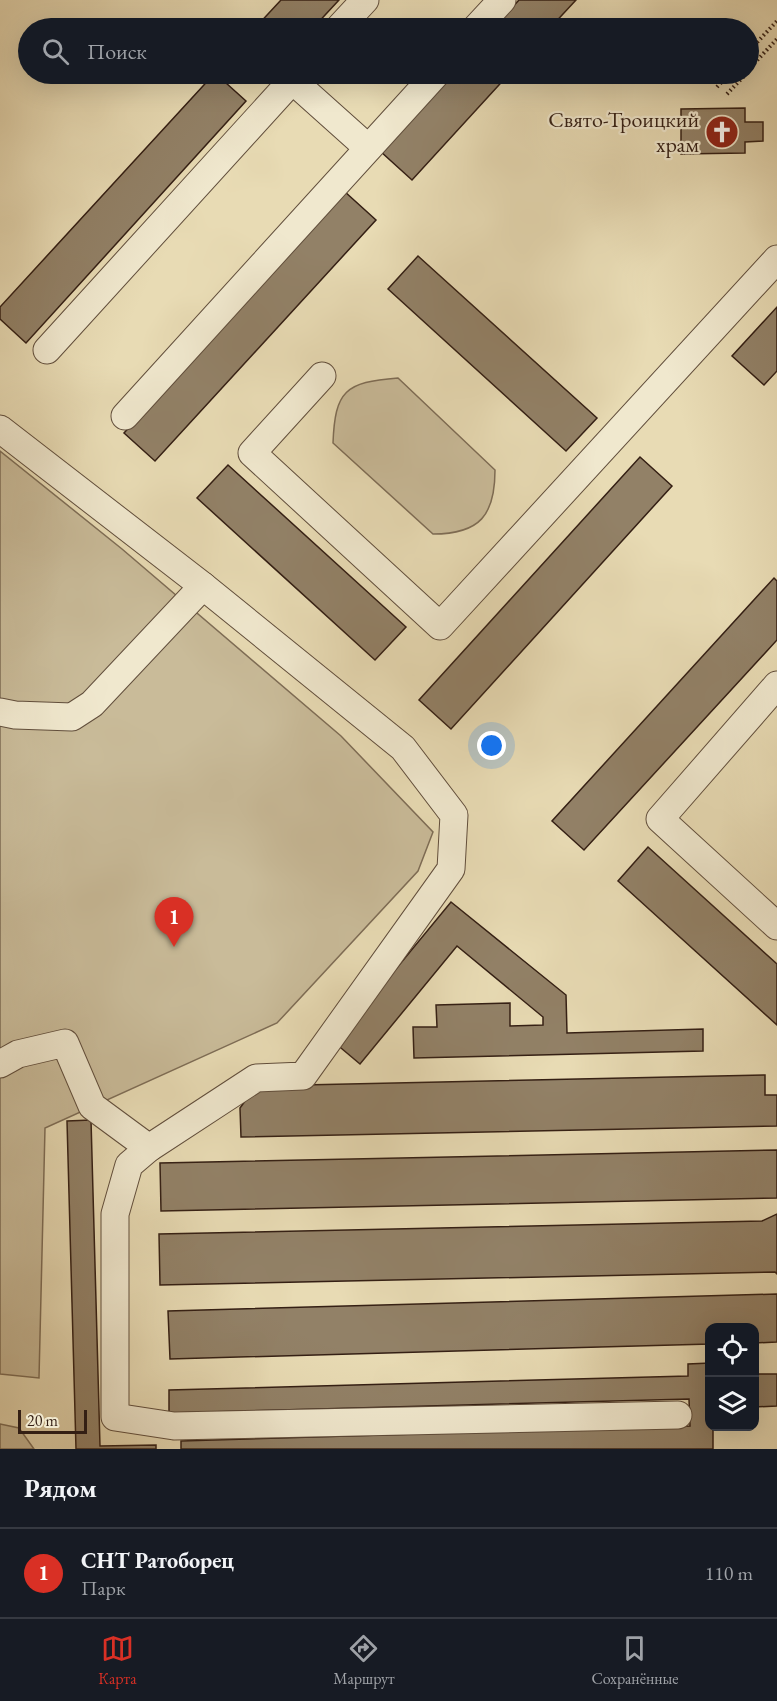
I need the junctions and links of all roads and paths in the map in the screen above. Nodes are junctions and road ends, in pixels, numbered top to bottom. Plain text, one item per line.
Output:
1 (364, 0) edge
2 (502, 0) edge
3 (348, 18) edge
4 (485, 18) edge
5 (777, 21) edge
6 (777, 39) edge
7 (759, 40) edge
8 (759, 59) edge
9 (289, 84) edge
10 (302, 84) edge
11 (427, 84) edge
12 (720, 84) edge
13 (736, 84) edge
14 (717, 87) dead end
15 (727, 94) dead end
16 (368, 148) junction
17 (777, 260) edge
18 (47, 350) dead end
19 (322, 376) dead end
20 (125, 416) dead end
21 (0, 429) edge
22 (203, 586) junction
23 (777, 685) edge
24 (0, 712) edge
25 (777, 926) edge
26 (0, 1064) edge
27 (149, 1148) junction
28 (678, 1415) dead end

1 - 3 lane
2 - 4 lane
5 - 7 path
6 - 8 path
9 - 18 lane
10 - 16 lane
11 - 16 lane
12 - 14 path
13 - 15 path
16 - 20 lane
17 - 19 lane
21 - 22 lane
22 - 24 lane
22 - 27 lane
23 - 25 lane
26 - 27 lane
27 - 28 lane

